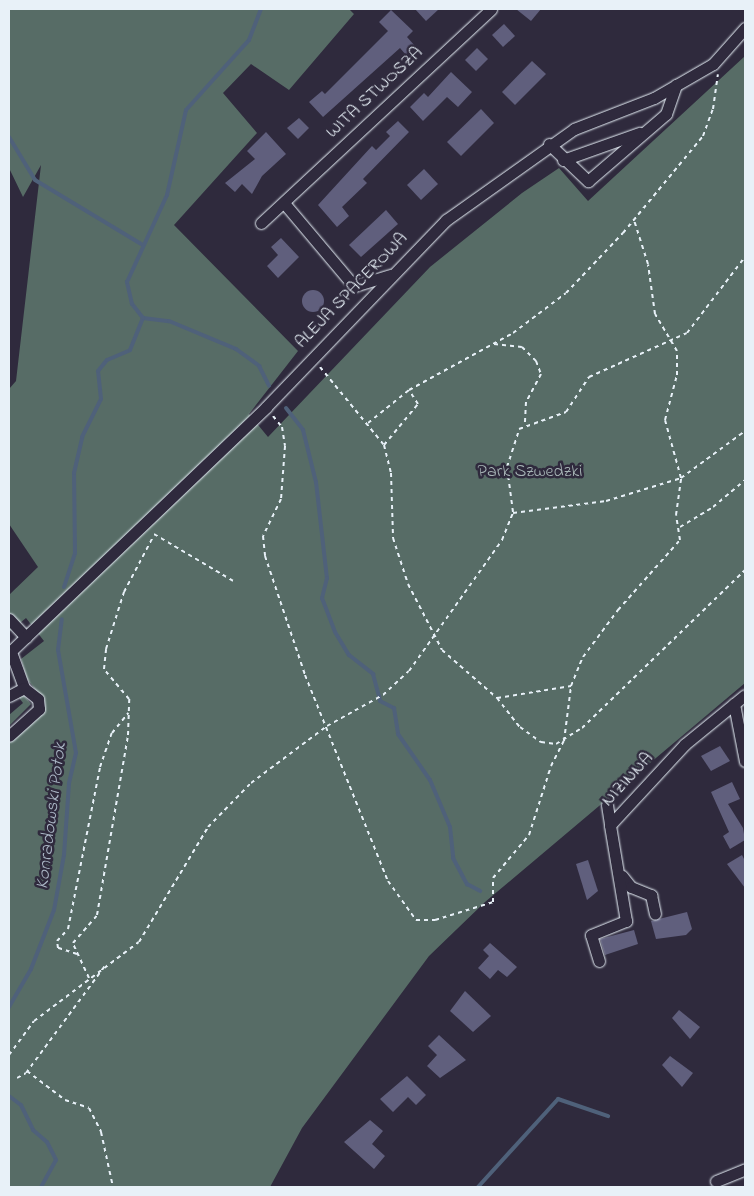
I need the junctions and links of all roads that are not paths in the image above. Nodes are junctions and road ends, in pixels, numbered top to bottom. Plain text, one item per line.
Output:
1 (491, 9) edge
2 (745, 28) edge
3 (676, 86) junction
4 (646, 131) junction
5 (550, 144) junction
6 (563, 160) junction
7 (284, 203) junction
8 (261, 223) dead end
9 (390, 275) junction
10 (354, 286) junction
11 (359, 306) junction
12 (9, 618) edge
13 (26, 637) junction
14 (10, 652) edge
15 (24, 688) junction
16 (745, 695) edge
17 (9, 696) edge
18 (734, 704) junction
19 (9, 736) edge
20 (745, 761) edge
21 (607, 805) dead end
22 (610, 826) junction
23 (622, 876) junction
24 (655, 914) dead end
25 (599, 961) dead end
26 (745, 1169) edge
27 (716, 1181) dead end

1 - 7 street, WITA STWOSZA
2 - 3 street, ALEJA SPACEROWA
3 - 4 street
3 - 5 street, ALEJA SPACEROWA
4 - 6 street
4 - 6 street
5 - 6 street
5 - 9 street, ALEJA SPACEROWA
7 - 8 street, WITA STWOSZA
7 - 10 street
9 - 10 street
9 - 11 street, ALEJA SPACEROWA
10 - 11 street
11 - 13 street, ALEJA SPACEROWA
12 - 13 street
13 - 14 street, ALEJA SPACEROWA
14 - 15 street
15 - 17 street
15 - 19 street
16 - 18 street, NIZINNA
18 - 20 street
18 - 22 street, NIZINNA
21 - 22 street
22 - 23 street, NIZINNA
23 - 24 street
23 - 25 street, NIZINNA
26 - 27 street

